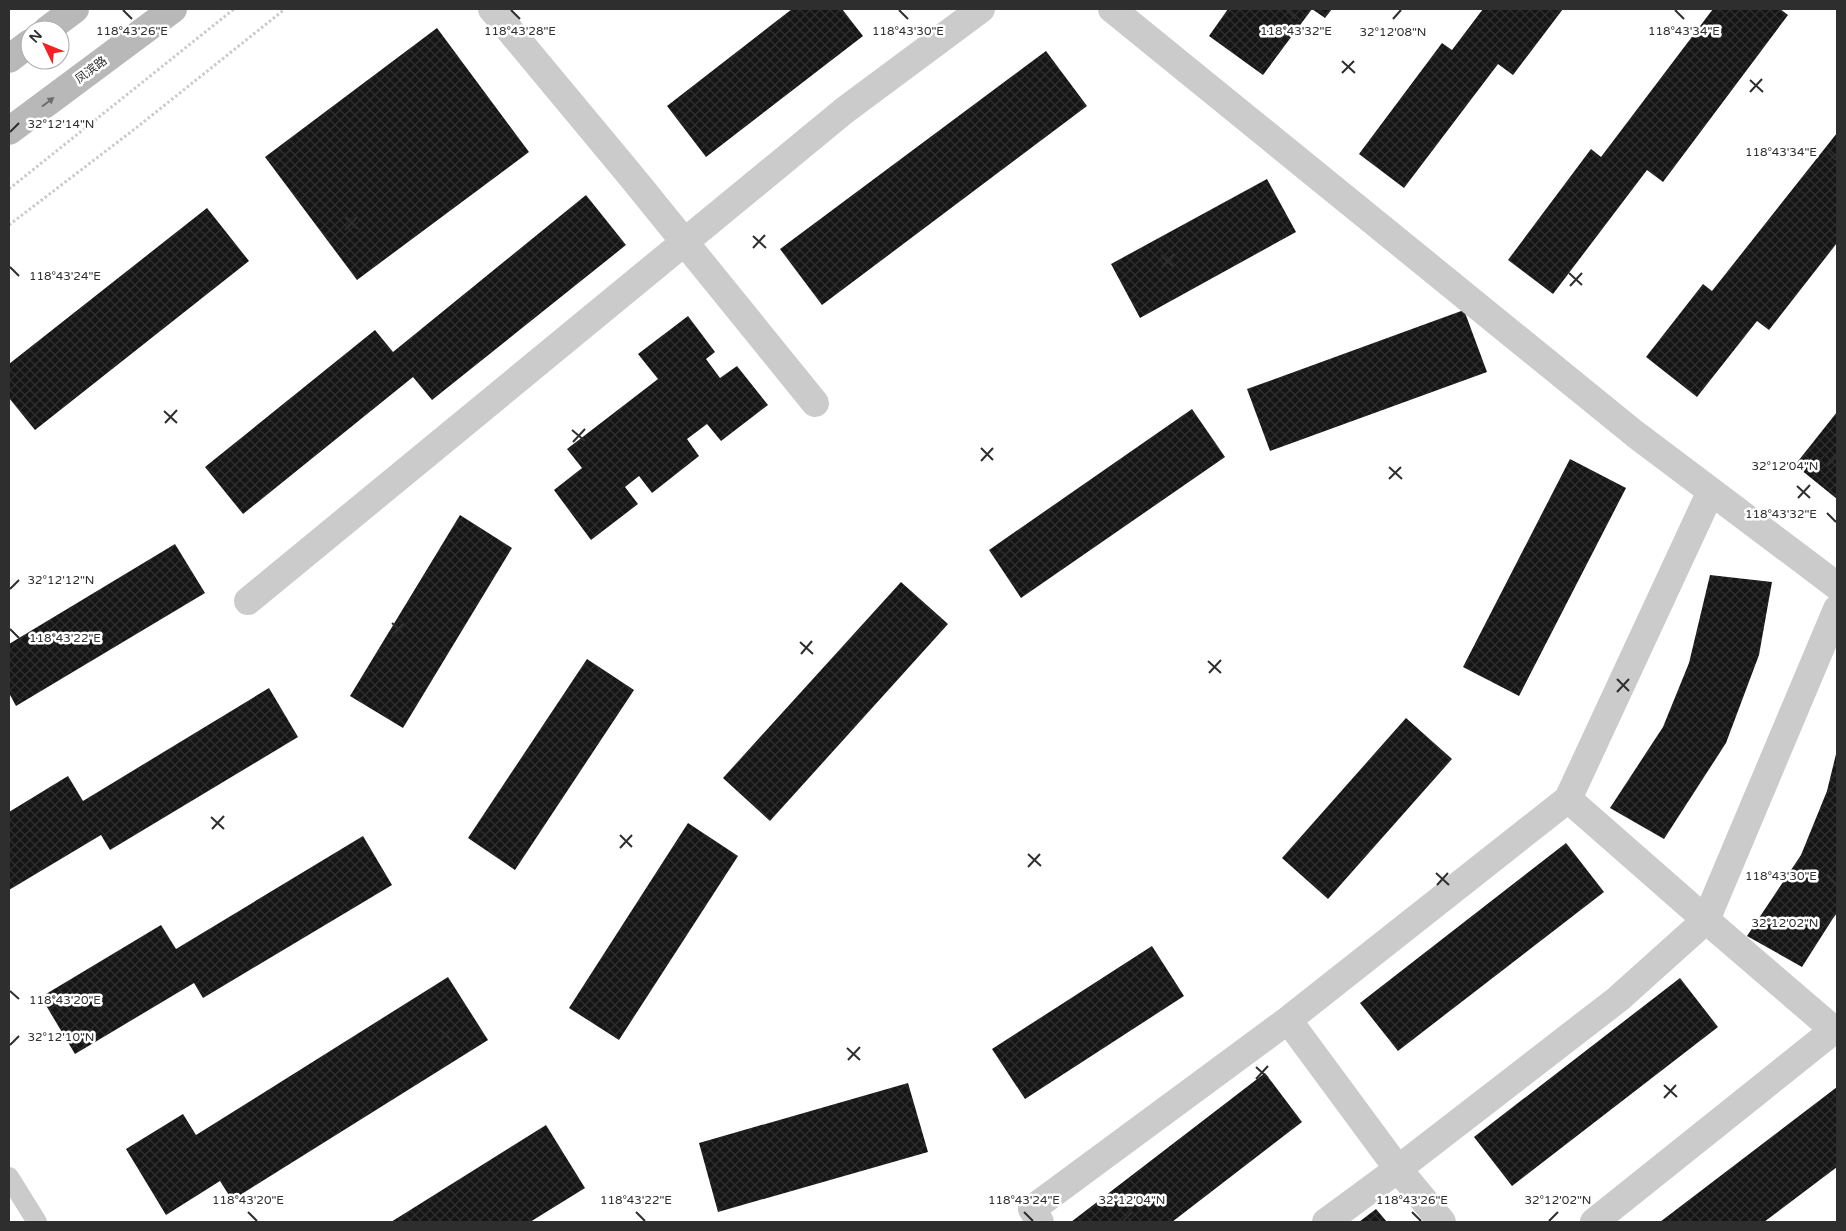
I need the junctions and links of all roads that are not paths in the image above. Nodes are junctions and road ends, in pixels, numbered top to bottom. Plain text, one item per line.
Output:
1 (75, 9) edge
2 (174, 9) edge
3 (492, 9) edge
4 (981, 9) edge
5 (1112, 9) edge
6 (60, 20) edge
7 (20, 51) edge
8 (9, 59) edge
9 (9, 131) edge
10 (685, 242) junction
11 (815, 403) dead end
12 (1711, 491) junction
13 (1837, 586) edge
14 (248, 601) dead end
15 (1837, 609) edge
16 (1568, 799) junction
17 (1706, 920) junction
18 (1288, 1020) junction
19 (1836, 1029) edge
20 (1398, 1169) junction
21 (9, 1177) edge
22 (37, 1222) edge
23 (1040, 1222) edge
24 (1326, 1222) edge
25 (1442, 1222) edge
26 (1594, 1222) edge

1 - 6 main road
9 -> 2 main road, 凤滨路
3 - 10 street
4 - 10 street
5 - 12 street
7 - 8 main road
10 - 11 street
10 - 14 street
12 - 13 street
12 - 16 street
15 - 17 street
16 - 17 street
16 - 18 street
17 - 19 street
17 - 20 street
18 - 20 street
18 - 23 street
19 - 26 street
20 - 24 street
20 - 25 street
21 - 22 lane

